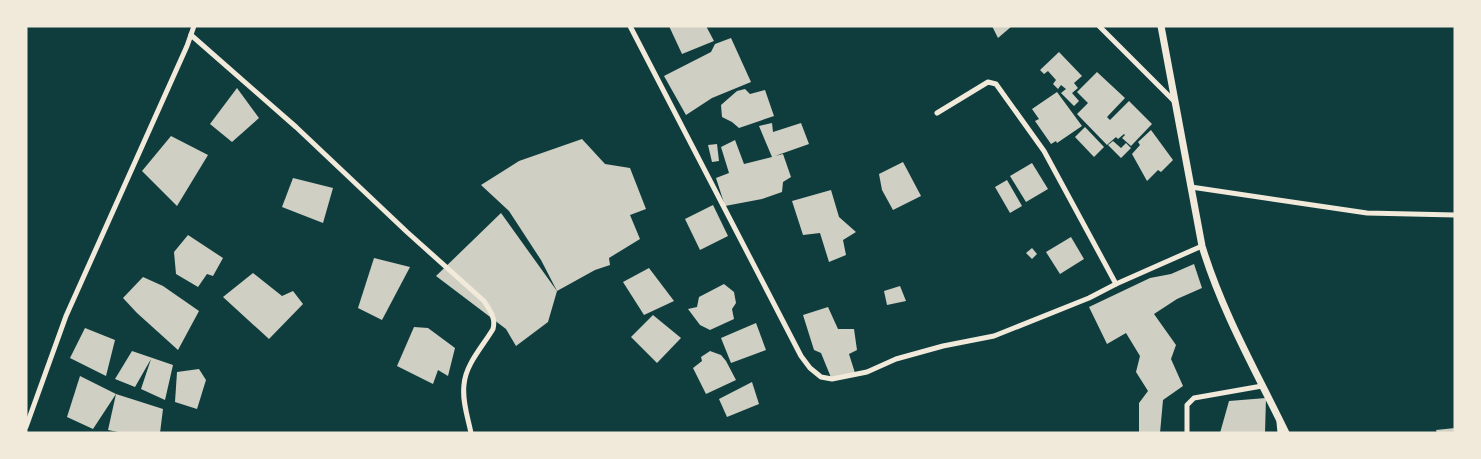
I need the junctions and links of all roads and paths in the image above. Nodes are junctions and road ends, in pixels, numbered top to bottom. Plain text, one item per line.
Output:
1 (194, 26) edge
2 (630, 26) edge
3 (1099, 26) edge
4 (1161, 26) edge
5 (191, 35) junction
6 (1174, 101) junction
7 (938, 113) dead end
8 (1191, 187) junction
9 (1455, 215) edge
10 (1202, 246) junction
11 (1116, 284) junction
12 (1262, 386) junction
13 (1279, 419) junction
14 (26, 427) edge
15 (471, 433) edge
16 (1187, 433) edge
17 (1280, 433) edge
18 (1286, 433) edge

1 - 5 street
2 - 11 street
3 - 6 street
4 - 6 street
5 - 14 street
5 - 15 street
6 - 8 street
7 - 11 street
8 - 9 street
8 - 10 street
10 - 11 street
10 - 12 street
12 - 13 street
12 - 16 street
13 - 17 street
13 - 18 street

